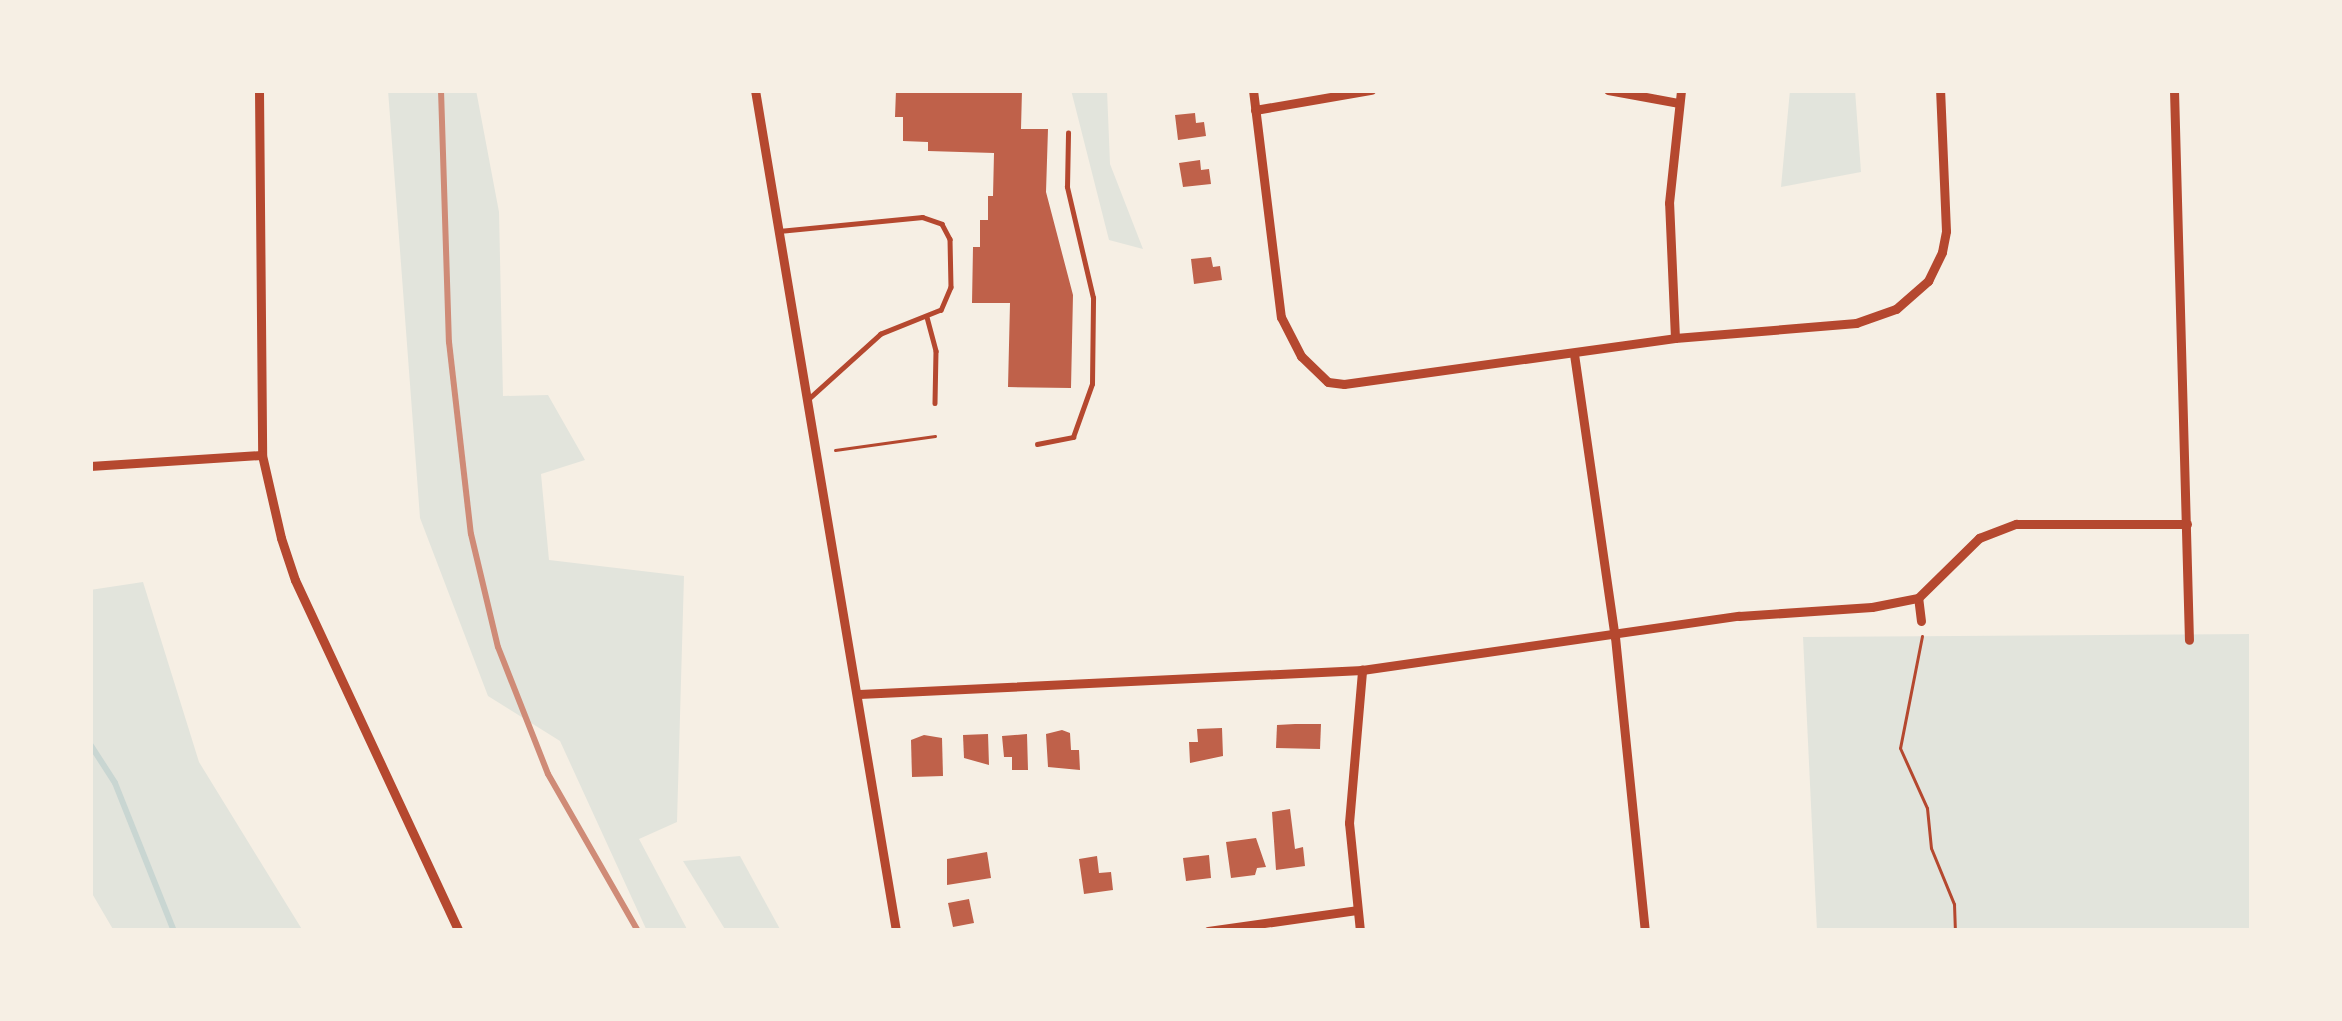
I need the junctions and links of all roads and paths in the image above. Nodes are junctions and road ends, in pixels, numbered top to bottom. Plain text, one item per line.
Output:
1 (259, 90) edge
2 (755, 90) edge
3 (1253, 90) edge
4 (1371, 90) edge
5 (1608, 90) edge
6 (1681, 90) edge
7 (1940, 90) edge
8 (2174, 90) edge
9 (1678, 103) junction
10 (1255, 110) junction
11 (1068, 133) dead end
12 (779, 231) junction
13 (927, 317) junction
14 (1675, 338) junction
15 (1574, 354) junction
16 (808, 400) junction
17 (935, 403) dead end
18 (935, 436) dead end
19 (1037, 444) dead end
20 (835, 450) dead end
21 (262, 454) junction
22 (90, 466) edge
23 (2187, 524) junction
24 (1918, 598) junction
25 (1921, 621) joint
26 (1615, 637) junction
27 (2189, 640) dead end
28 (1362, 670) junction
29 (859, 694) junction
30 (1357, 910) junction
31 (459, 931) edge
32 (896, 931) edge
33 (1208, 931) edge
34 (1360, 931) edge
35 (1646, 931) edge
36 (1955, 931) edge

1 - 21 street
2 - 12 street
3 - 10 street
4 - 10 street
5 - 9 street
6 - 9 street
7 - 14 street
8 - 23 street
9 - 14 street
10 - 15 street
11 - 19 lane
12 - 13 lane
12 - 16 street
13 - 16 lane
13 - 17 lane
14 - 15 street
15 - 26 street
16 - 29 street
18 - 20 path
21 - 22 street
21 - 31 street
23 - 24 street
23 - 27 street
24 - 25 street
24 - 26 street
25 - 36 path
26 - 28 street
26 - 35 street
28 - 29 street
28 - 30 street
29 - 32 street
30 - 33 street
30 - 34 street

